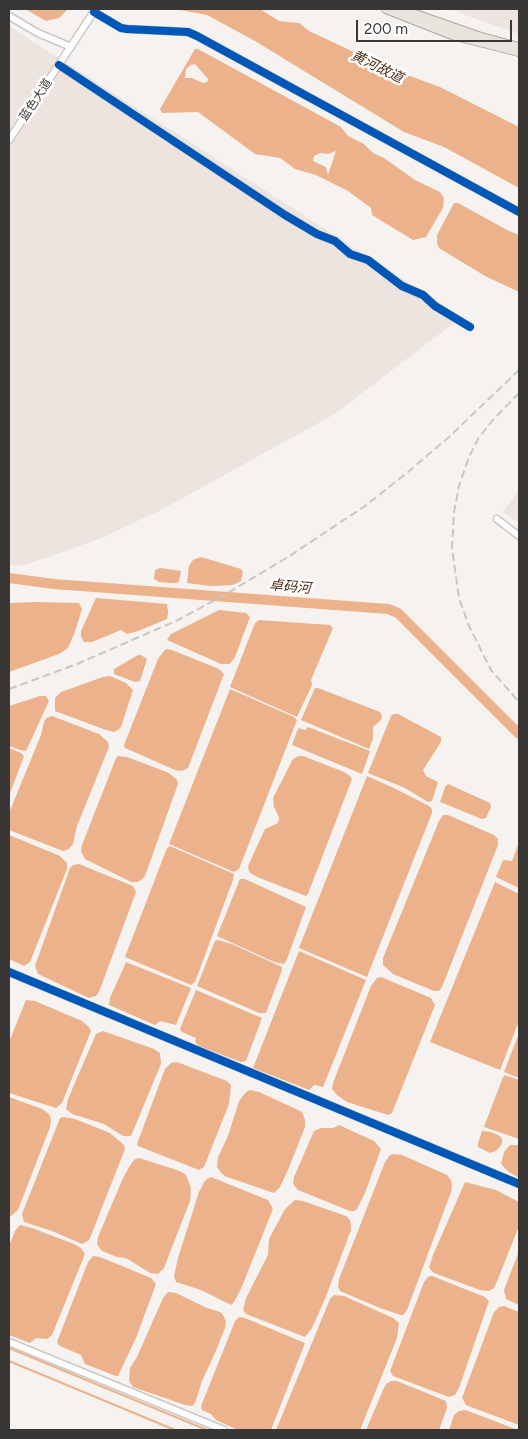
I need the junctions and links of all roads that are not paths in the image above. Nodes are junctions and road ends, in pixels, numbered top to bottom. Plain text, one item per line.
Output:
1 (386, 9) edge
2 (401, 9) edge
3 (94, 10) edge
4 (9, 16) edge
5 (519, 46) edge
6 (71, 47) junction
7 (519, 52) edge
8 (59, 65) junction
9 (9, 140) edge
10 (519, 212) edge
11 (470, 326) dead end
12 (498, 519) dead end
13 (519, 536) edge
14 (9, 972) edge
15 (519, 1184) edge
16 (9, 1342) edge
17 (224, 1430) edge

1 - 7 main road
2 - 5 main road
3 - 6 street, 蓝色大道
3 - 10 street
4 - 6 street
6 - 8 street, 蓝色大道
8 - 9 street, 蓝色大道
8 - 11 street
12 - 13 street
14 - 15 street
16 - 17 street

